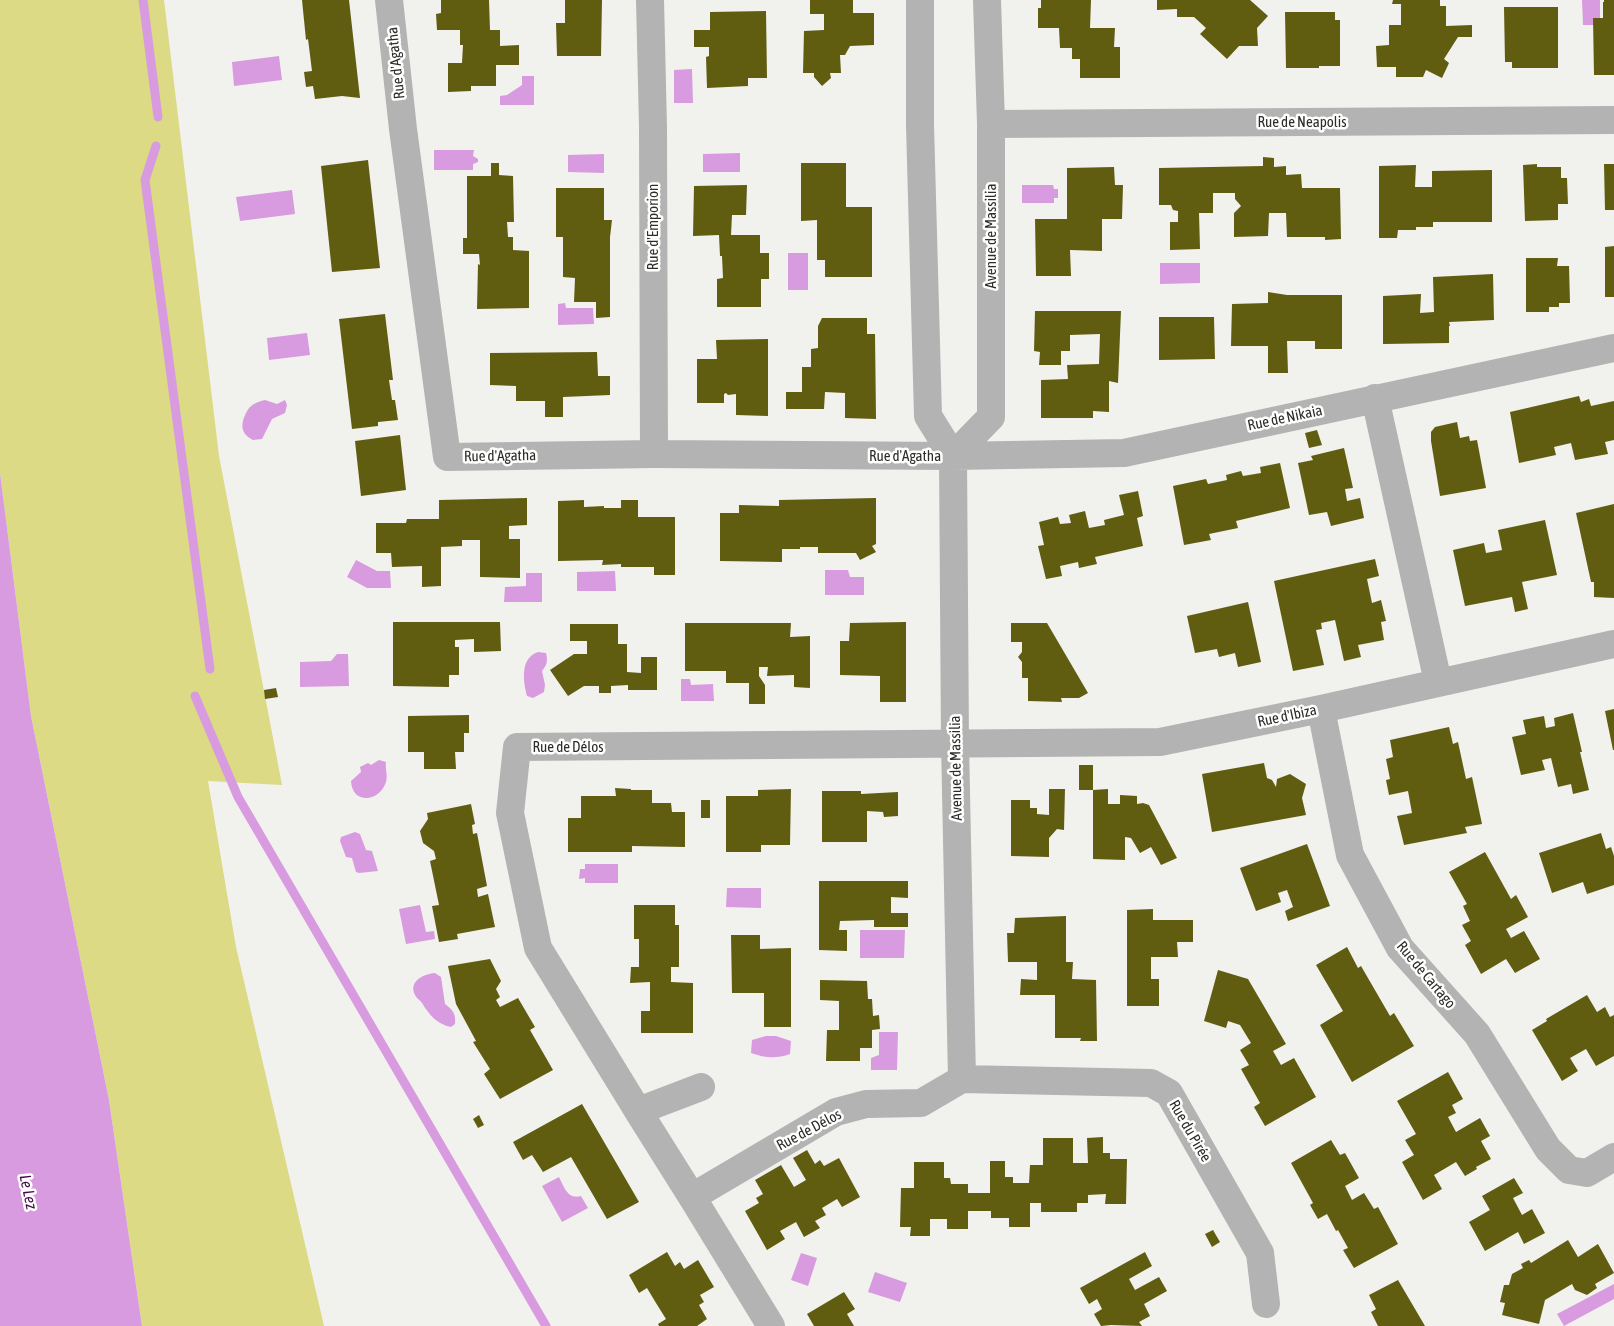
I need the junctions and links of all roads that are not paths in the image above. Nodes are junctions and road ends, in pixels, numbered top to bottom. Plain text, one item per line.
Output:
1 (389, 0) edge
2 (650, 0) edge
3 (920, 0) edge
4 (987, 0) edge
5 (1614, 120) edge
6 (990, 124) junction
7 (1614, 348) edge
8 (1375, 398) junction
9 (654, 454) junction
10 (953, 456) junction
11 (1614, 644) edge
12 (1438, 682) junction
13 (1321, 709) junction
14 (955, 744) junction
15 (962, 1079) junction
16 (701, 1087) dead end
17 (638, 1111) junction
18 (1614, 1157) edge
19 (692, 1197) junction
20 (1266, 1304) dead end
21 (771, 1326) edge

1 - 9 street, Rue d'Agatha
2 - 9 street, Rue d'Emporion
3 - 10 street
4 - 6 street, Avenue de Massilia
5 - 6 street, Rue de Neapolis
6 - 10 street, Avenue de Massilia
7 - 8 street, Rue de Nikaia
8 - 10 street, Rue de Nikaia
8 - 12 street
9 - 10 street, Rue d'Agatha
10 - 14 street, Avenue de Massilia
11 - 12 street, Rue d'Ibiza
12 - 13 street, Rue d'Ibiza
13 - 14 street, Rue d'Ibiza
13 - 18 street, Rue de Cartago
14 - 15 street, Avenue de Massilia
14 - 17 street, Rue de Délos
15 - 19 street, Rue de Délos
15 - 20 street, Rue du Pirée
16 - 17 street
17 - 19 street, Rue de Délos
19 - 21 street, Rue de Délos

